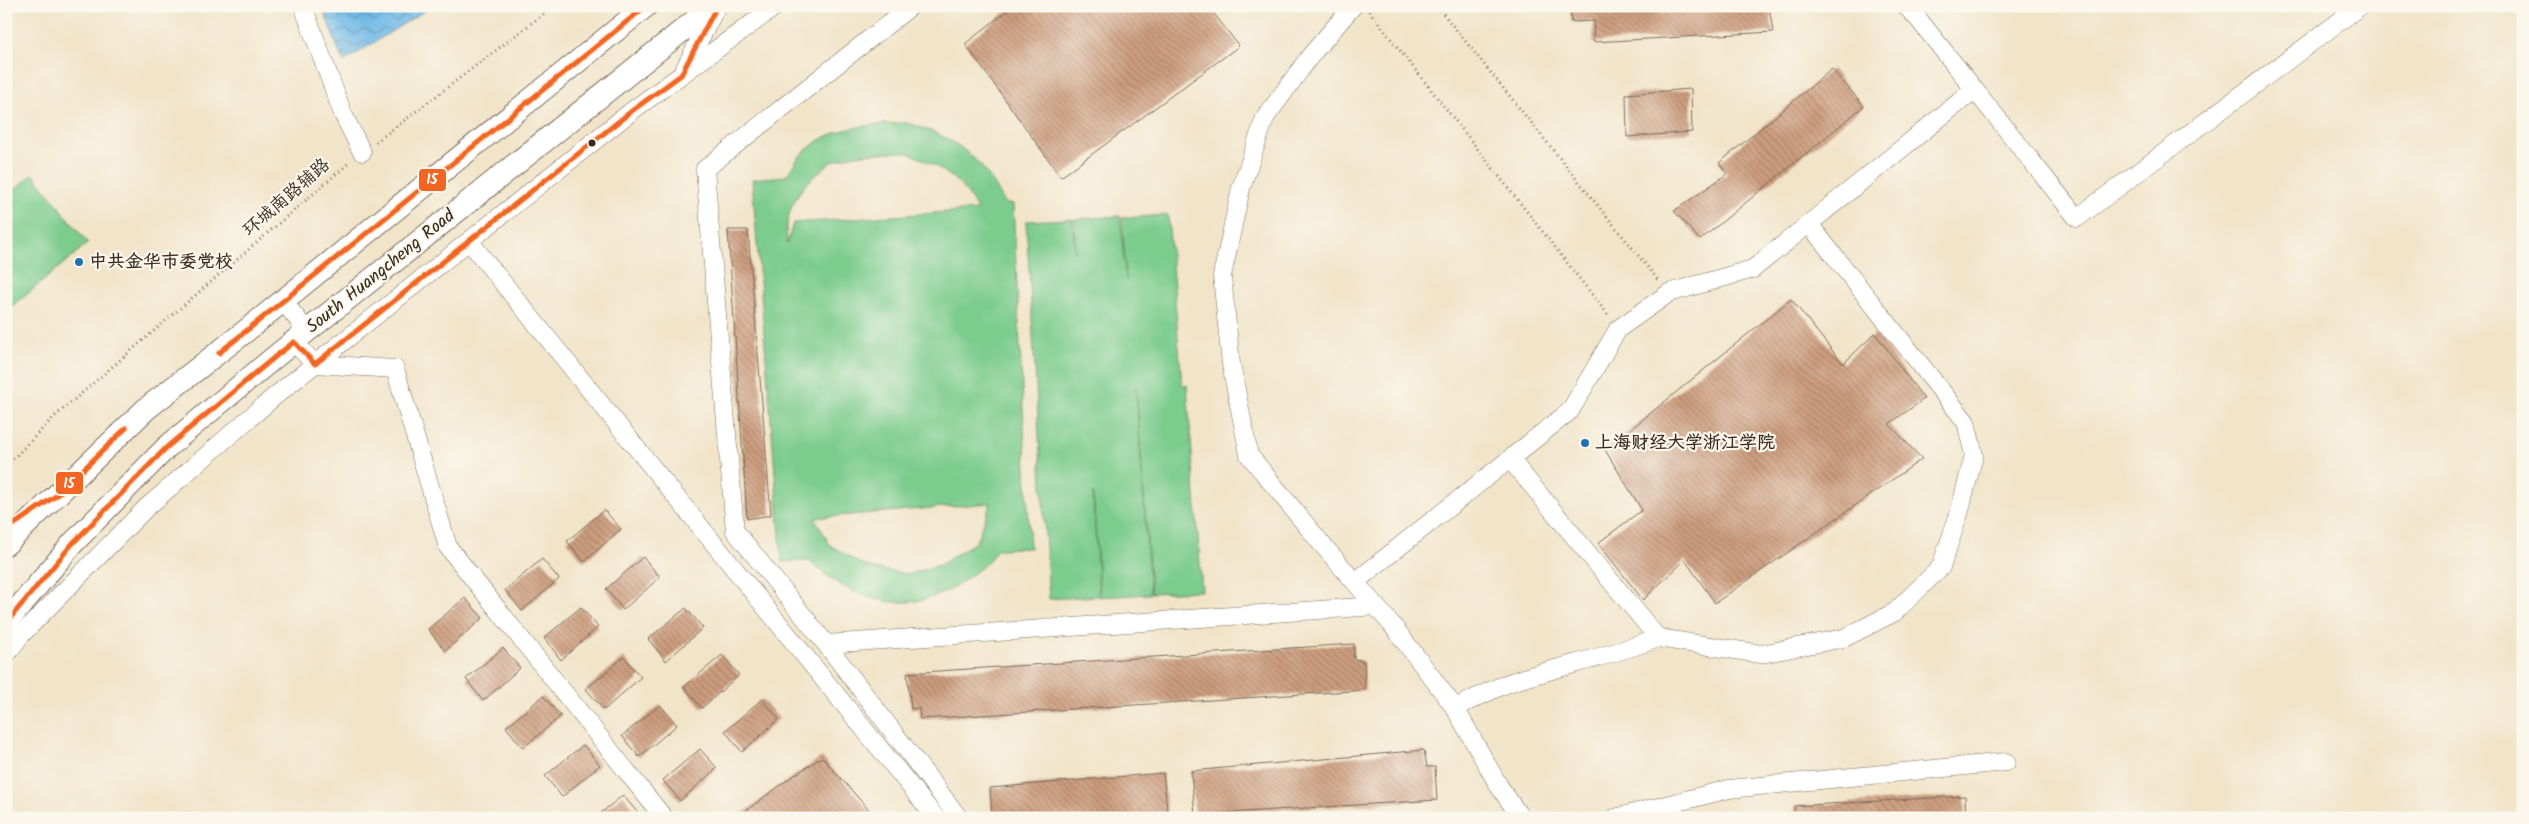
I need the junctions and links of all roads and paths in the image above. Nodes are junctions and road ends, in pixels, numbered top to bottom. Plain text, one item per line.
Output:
1 (303, 6) edge
2 (554, 6) edge
3 (646, 6) edge
4 (713, 6) edge
5 (717, 6) edge
6 (776, 6) edge
7 (911, 6) edge
8 (1353, 6) edge
9 (1365, 6) edge
10 (1437, 6) edge
11 (1906, 6) edge
12 (2360, 6) edge
13 (681, 75) junction
14 (1974, 90) junction
15 (362, 152) junction
16 (1809, 224) junction
17 (469, 241) junction
18 (1669, 293) junction
19 (283, 301) junction
20 (1618, 328) junction
21 (300, 337) junction
22 (315, 364) junction
23 (1510, 460) junction
24 (6, 466) edge
25 (57, 495) junction
26 (6, 530) edge
27 (6, 544) edge
28 (1355, 582) junction
29 (1376, 606) junction
30 (6, 623) edge
31 (1658, 638) junction
32 (826, 644) junction
33 (6, 655) edge
34 (1455, 708) junction
35 (2006, 762) dead end
36 (664, 818) edge
37 (936, 818) edge
38 (959, 818) edge
39 (1521, 818) edge
40 (1615, 818) edge

1 - 15 street
2 - 15 path, 环城南路辅路
3 - 19 main road
4 - 21 main road, South Huangcheng Road
5 - 13 street
6 - 13 street
7 - 32 street
8 - 28 street
9 - 20 path
10 - 18 path
11 - 14 street
12 - 14 street
13 - 17 street
14 - 16 street
15 - 24 path, 环城南路辅路
16 - 18 street
16 - 31 street
17 - 22 street
17 - 37 street
18 - 20 street
19 - 21 street
19 - 25 main road
20 - 23 street
21 - 22 street
21 - 30 main road, South Huangcheng Road
22 - 33 street
22 - 36 street
23 - 28 street
23 - 31 street
25 - 26 main road
25 - 27 main road
28 - 29 street
29 - 32 street
29 - 34 street
31 - 34 street
32 - 38 street
34 - 39 street
35 - 40 street

